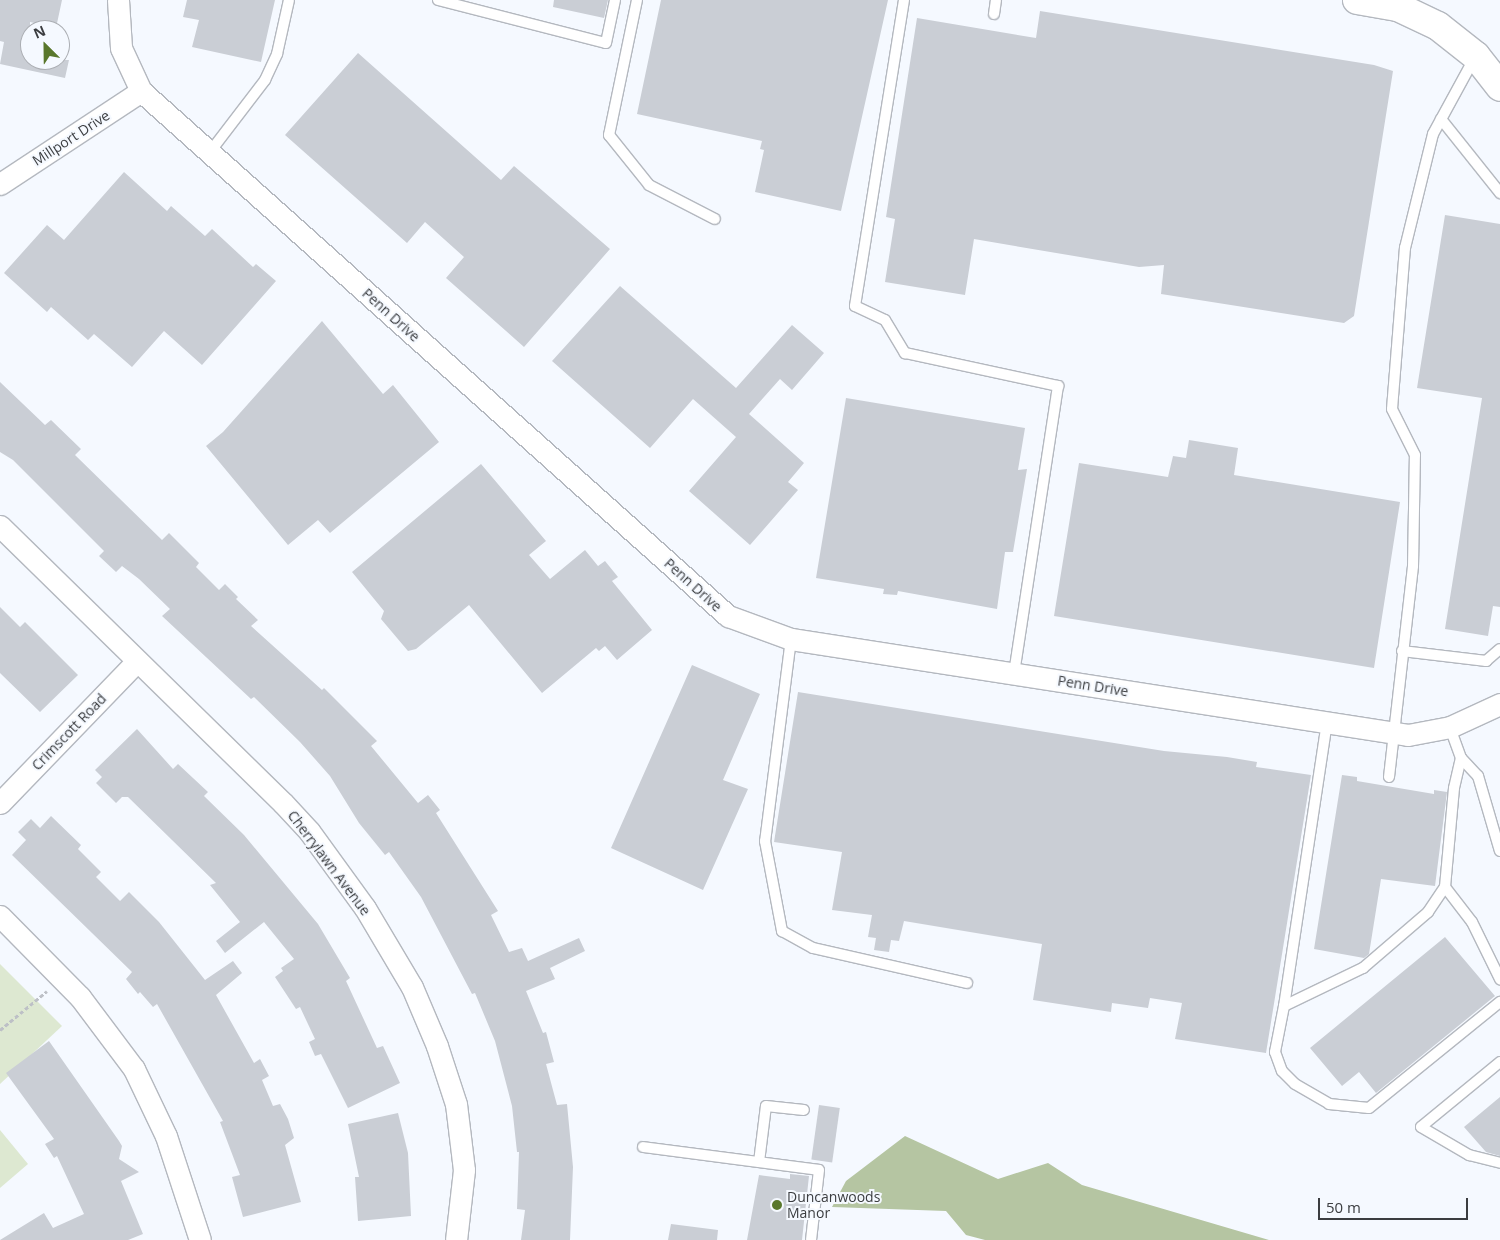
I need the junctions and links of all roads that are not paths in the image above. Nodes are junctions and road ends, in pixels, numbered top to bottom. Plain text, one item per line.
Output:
1 (118, 0) edge
2 (289, 0) edge
3 (438, 0) edge
4 (615, 0) edge
5 (637, 0) edge
6 (904, 0) edge
7 (996, 0) edge
8 (1357, 0) edge
9 (994, 14) dead end
10 (1476, 56) junction
11 (1500, 87) edge
12 (141, 92) junction
13 (1441, 119) junction
14 (210, 152) junction
15 (0, 184) edge
16 (1500, 193) edge
17 (715, 219) dead end
18 (0, 526) edge
19 (792, 639) junction
20 (1500, 649) edge
21 (1402, 651) junction
22 (137, 661) junction
23 (1014, 673) junction
24 (1500, 704) edge
25 (1327, 722) junction
26 (1450, 727) junction
27 (1394, 733) junction
28 (1461, 758) junction
29 (1389, 777) dead end
30 (0, 803) edge
31 (1500, 851) edge
32 (1445, 887) junction
33 (0, 916) edge
34 (1500, 979) edge
35 (967, 983) dead end
36 (1500, 1002) edge
37 (1284, 1006) junction
38 (1500, 1062) edge
39 (804, 1110) dead end
40 (643, 1147) dead end
41 (759, 1162) junction
42 (1500, 1163) edge
43 (200, 1240) edge
44 (456, 1240) edge
45 (812, 1240) edge

1 - 12 street, Penn Drive
2 - 14 lane
3 - 4 lane
5 - 17 lane
6 - 23 lane
7 - 9 lane
8 - 10 street
10 - 11 street
10 - 13 lane
12 - 14 street, Penn Drive
12 - 15 street, Millport Drive
13 - 16 lane
13 - 21 lane
14 - 19 street, Penn Drive
18 - 22 street, Cherrylawn Avenue
19 - 23 street, Penn Drive
19 - 35 lane
20 - 21 lane
21 - 27 lane
22 - 30 street, Crimscott Road
22 - 44 street, Cherrylawn Avenue
23 - 25 street, Penn Drive
24 - 26 street, Penn Drive
25 - 27 street, Penn Drive
25 - 37 lane
26 - 27 street, Penn Drive
26 - 28 lane
27 - 29 lane
28 - 31 lane
28 - 32 lane
32 - 34 lane
32 - 37 lane
33 - 43 street
36 - 37 lane
38 - 42 lane
39 - 41 lane
40 - 41 lane
41 - 45 lane

